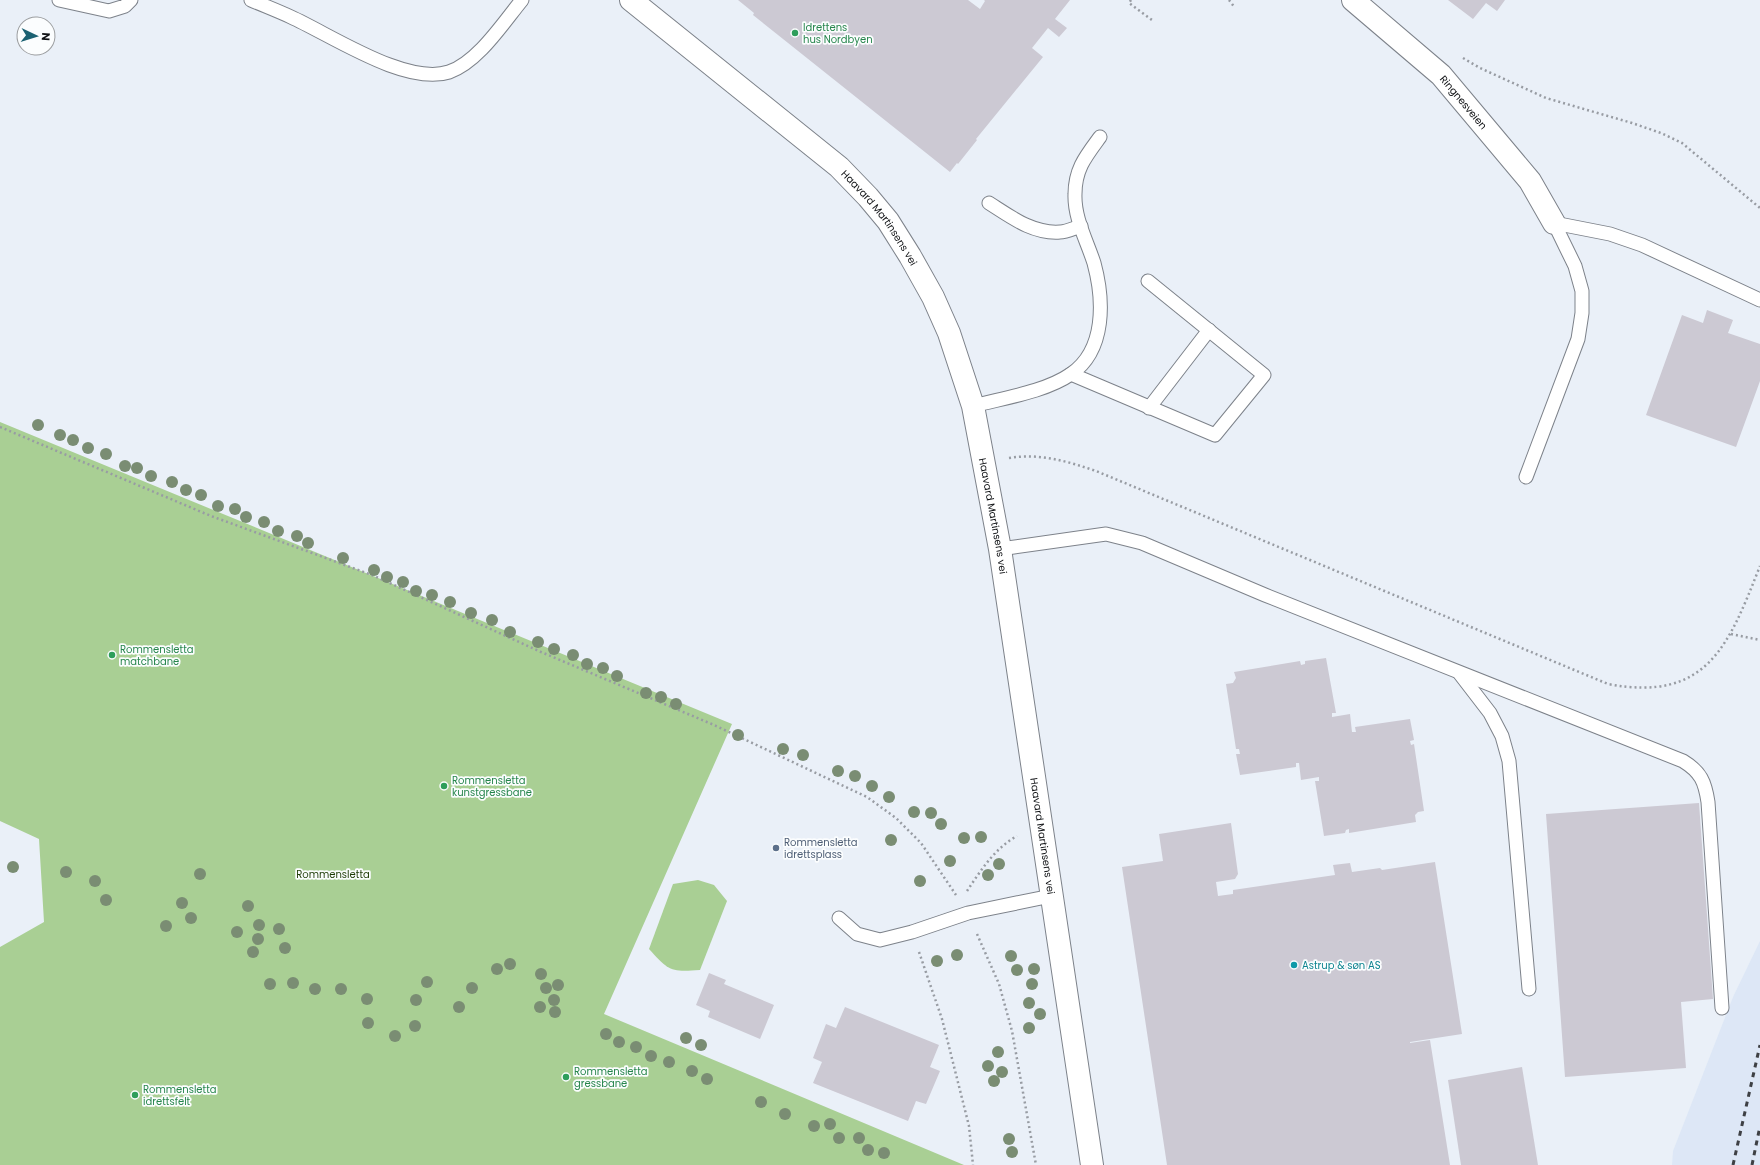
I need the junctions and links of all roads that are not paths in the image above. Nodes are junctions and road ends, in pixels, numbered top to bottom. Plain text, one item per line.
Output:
1 (59, 0) edge
2 (131, 0) edge
3 (251, 0) edge
4 (522, 0) edge
5 (631, 0) edge
6 (1353, 0) edge
7 (1100, 137) dead end
8 (989, 203) dead end
9 (1554, 223) junction
10 (1081, 226) junction
11 (1148, 281) dead end
12 (1760, 300) edge
13 (1209, 330) junction
14 (1071, 374) junction
15 (973, 406) junction
16 (1149, 408) junction
17 (1526, 477) dead end
18 (1000, 549) junction
19 (1459, 673) junction
20 (1051, 896) junction
21 (839, 918) dead end
22 (1529, 989) dead end
23 (1722, 1008) dead end
24 (1092, 1165) edge

1 - 2 lane
3 - 4 lane
5 - 15 street, Haavard Martinsens vei
6 - 9 street, Ringnesveien
7 - 10 lane
8 - 10 lane
9 - 12 lane
9 - 17 lane
10 - 14 lane
11 - 13 lane
13 - 16 lane
13 - 16 lane
14 - 15 lane
14 - 16 lane
15 - 18 street, Haavard Martinsens vei
18 - 19 lane
18 - 20 street, Haavard Martinsens vei
19 - 22 lane
19 - 23 lane
20 - 21 lane
20 - 24 street, Haavard Martinsens vei

